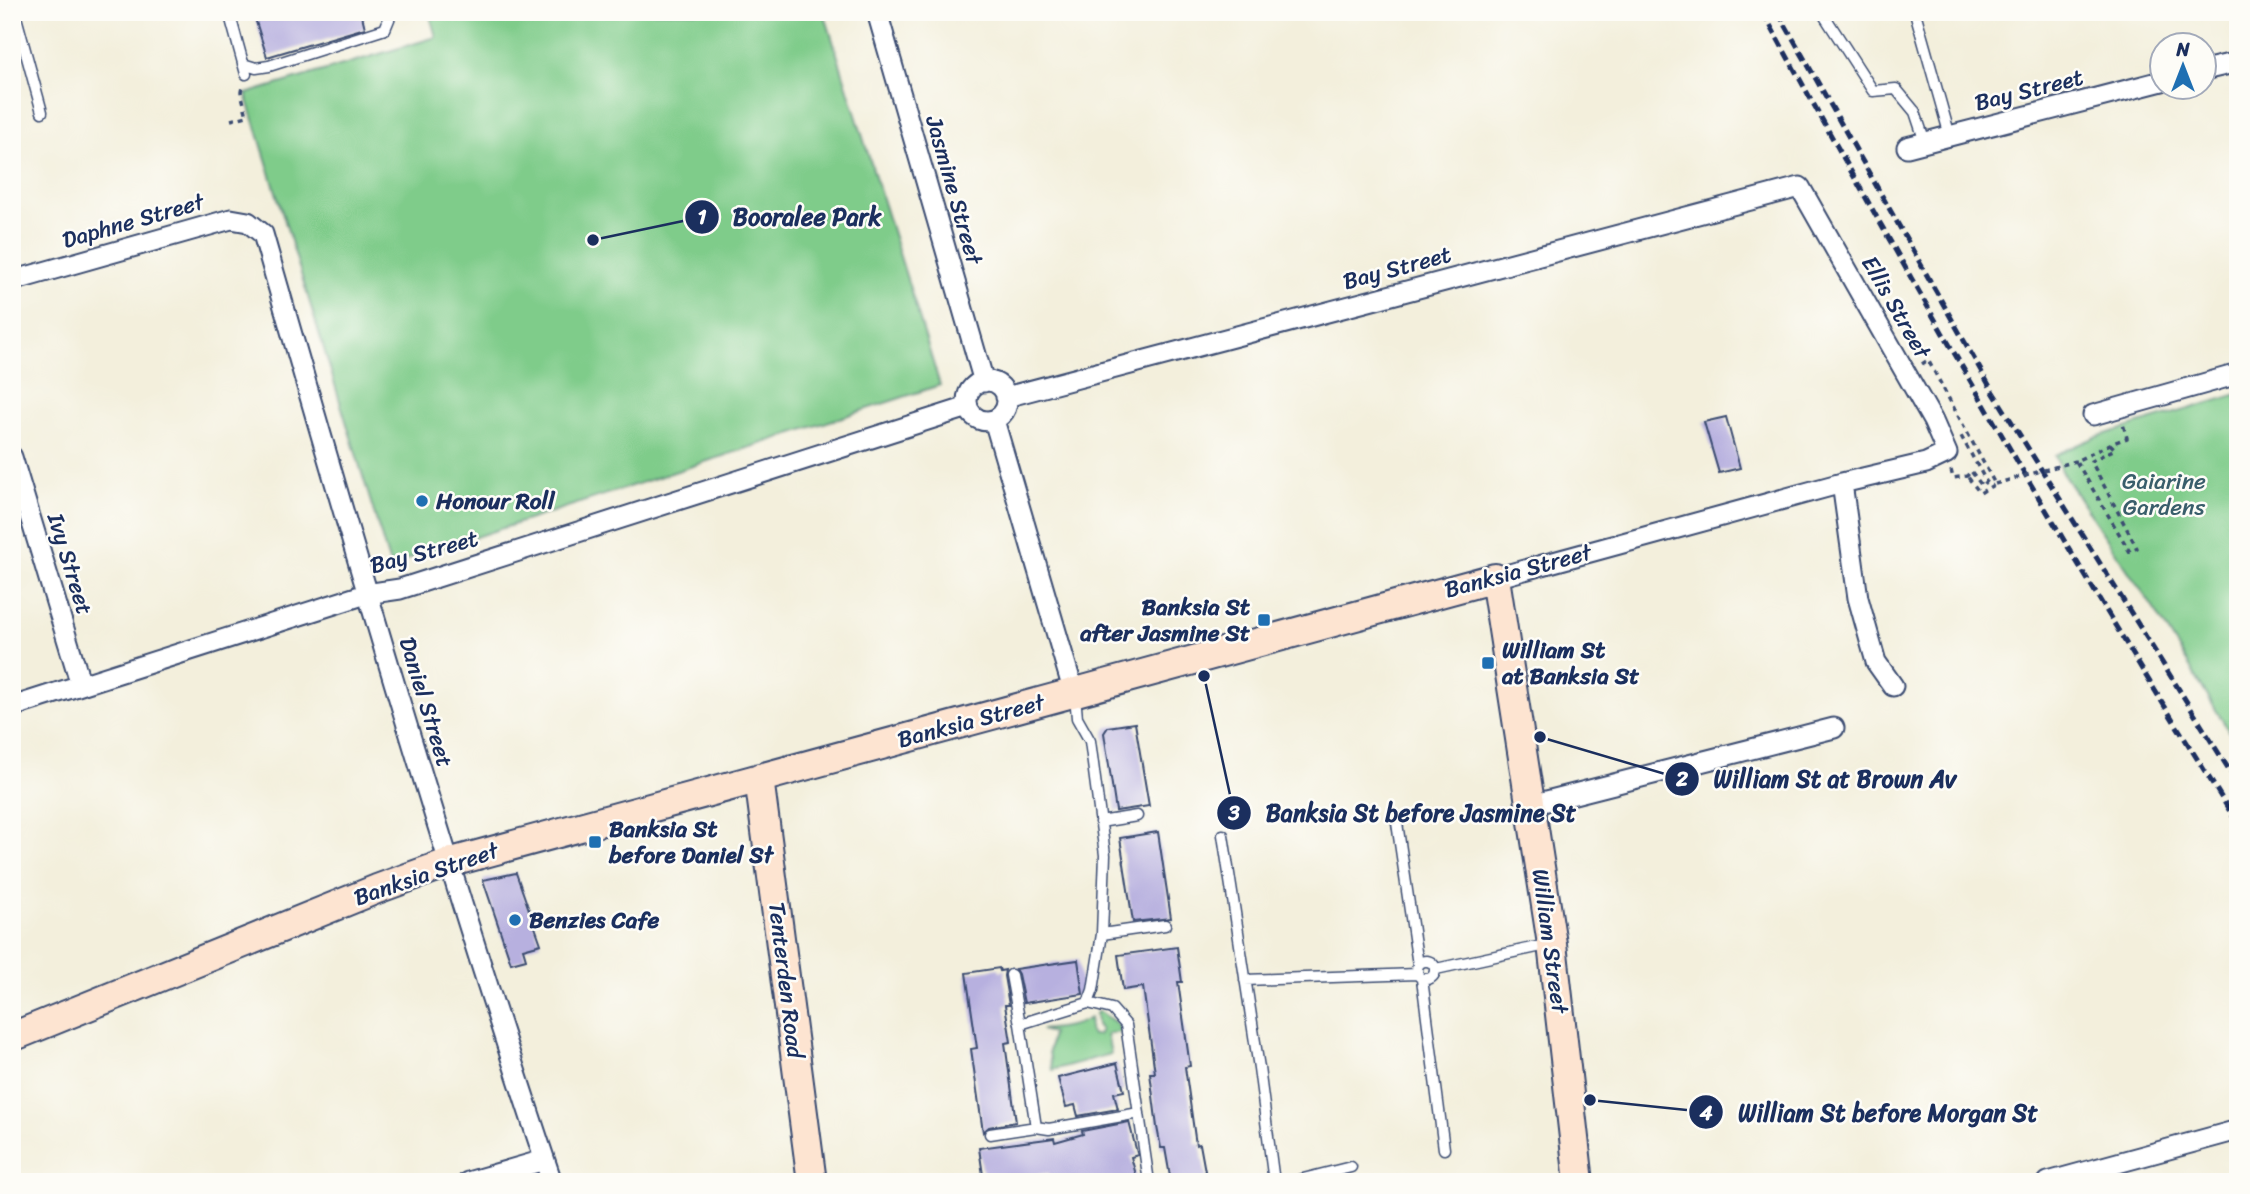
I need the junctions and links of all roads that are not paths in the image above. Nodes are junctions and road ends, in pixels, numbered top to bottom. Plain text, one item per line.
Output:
1 (229, 12) edge
2 (392, 12) edge
3 (877, 12) edge
4 (1822, 12) edge
5 (1915, 12) edge
6 (16, 17) dead end
7 (2238, 62) edge
8 (2218, 67) edge
9 (2148, 85) edge
10 (42, 112) dead end
11 (1950, 136) junction
12 (1916, 144) joint
13 (1800, 187) joint
14 (263, 234) joint
15 (12, 281) edge
16 (2238, 374) edge
17 (984, 382) junction
18 (1006, 397) junction
19 (968, 407) junction
20 (2092, 415) dead end
21 (994, 419) junction
22 (1947, 453) joint
23 (12, 457) edge
24 (1842, 483) junction
25 (1495, 578) junction
26 (366, 594) junction
27 (82, 685) junction
28 (1893, 686) dead end
29 (1074, 693) junction
30 (12, 707) edge
31 (1834, 727) dead end
32 (759, 778) junction
33 (1531, 805) junction
34 (1137, 816) dead end
35 (1395, 816) dead end
36 (1100, 822) junction
37 (1223, 835) dead end
38 (449, 863) junction
39 (1165, 925) dead end
40 (1102, 934) junction
41 (1552, 944) junction
42 (1419, 972) junction
43 (1011, 975) dead end
44 (1245, 980) junction
45 (1088, 1003) junction
46 (1020, 1024) junction
47 (12, 1037) edge
48 (1139, 1113) junction
49 (1036, 1127) junction
50 (2238, 1130) edge
51 (990, 1134) dead end
52 (1444, 1149) dead end
53 (544, 1160) junction
54 (1351, 1167) dead end
55 (2059, 1180) edge
56 (468, 1182) edge
57 (552, 1182) edge
58 (812, 1182) edge
59 (1149, 1182) edge
60 (1274, 1182) edge
61 (1291, 1182) edge
62 (1579, 1182) edge

1 - 2 lane
3 - 17 street, Jasmine Street
4 - 12 lane
5 - 11 lane
6 - 10 lane
7 - 8 street
9 - 11 street, Bay Street
11 - 12 street, Bay Street
13 - 18 street, Bay Street
13 - 22 street, Ellis Street
14 - 15 street, Daphne Street
14 - 26 street, Daniel Street
16 - 20 street
17 - 18 street
17 - 19 street
18 - 21 street
19 - 21 street
19 - 26 street, Bay Street
21 - 29 street
22 - 24 street, Banksia Street
23 - 27 street, Ivy Street
24 - 25 street, Banksia Street
24 - 28 street
25 - 29 street, Banksia Street
25 - 33 street, William Street
26 - 27 street, Bay Street
26 - 38 street, Daniel Street
27 - 30 street, Bay Street
29 - 32 street, Banksia Street
29 - 36 lane
31 - 33 street
32 - 38 street, Banksia Street
32 - 58 street, Tenterden Road
33 - 41 street, William Street
34 - 36 lane
35 - 42 lane
36 - 40 lane
37 - 44 lane
38 - 47 street, Banksia Street
38 - 53 street, Daniel Street
39 - 40 lane
40 - 45 lane
41 - 42 lane
41 - 62 street, William Street
42 - 44 lane
42 - 52 lane
43 - 46 lane
44 - 60 lane
45 - 46 lane
45 - 48 lane
46 - 49 lane
48 - 49 lane
48 - 59 lane
49 - 51 lane
50 - 55 street
53 - 56 street
53 - 57 street, Daniel Street
54 - 61 lane

